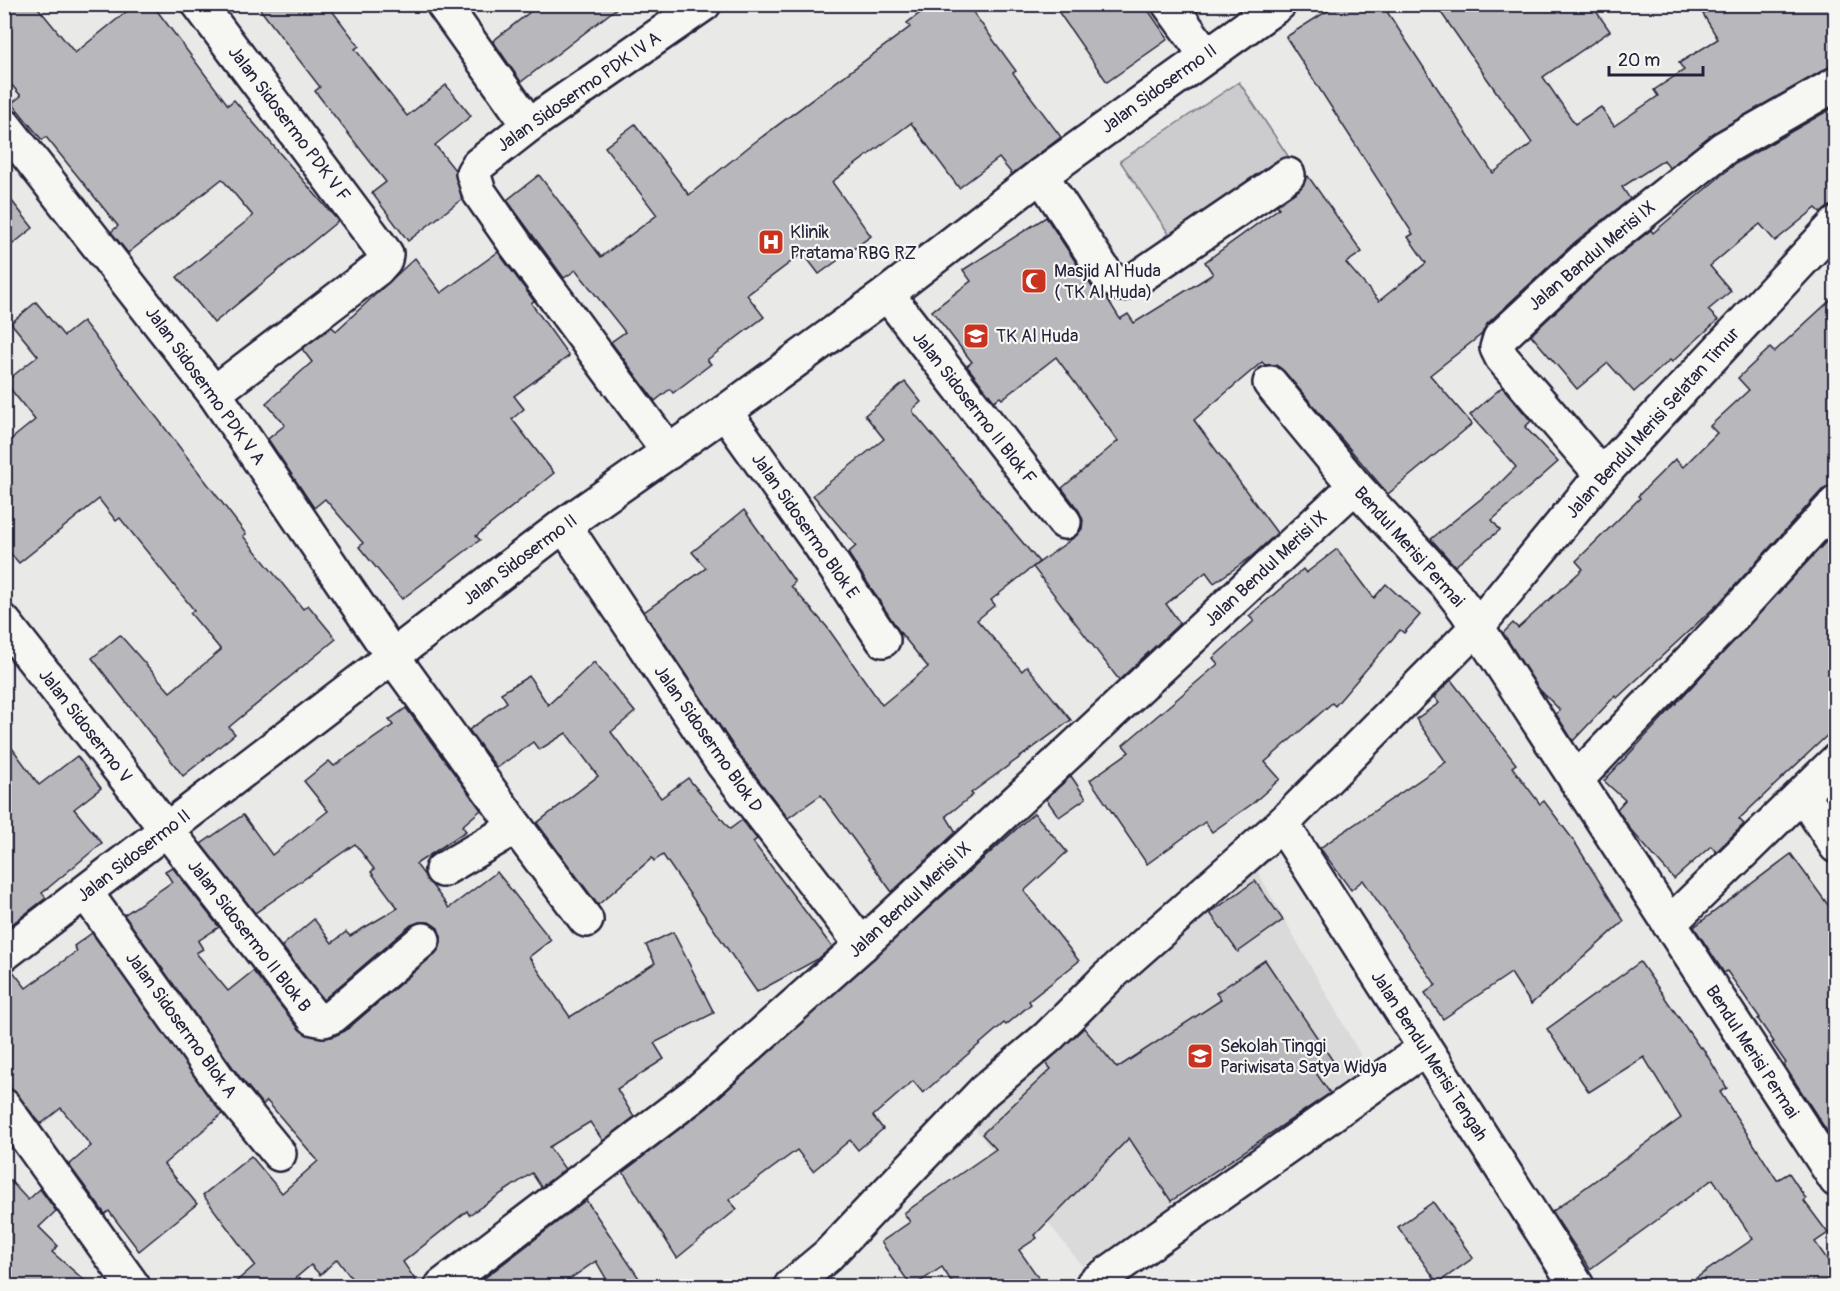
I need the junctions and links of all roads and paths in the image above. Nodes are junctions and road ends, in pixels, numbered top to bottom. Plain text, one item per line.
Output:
1 (199, 4) edge
2 (442, 4) edge
3 (704, 4) edge
4 (1169, 4) edge
5 (1279, 4) edge
6 (1206, 55) junction
7 (1836, 84) edge
8 (4, 124) edge
9 (529, 125) junction
10 (1041, 174) junction
11 (1288, 175) dead end
12 (1836, 224) edge
13 (887, 294) junction
14 (1270, 383) dead end
15 (214, 393) junction
16 (725, 412) junction
17 (669, 452) junction
18 (1602, 475) junction
19 (1355, 486) junction
20 (1836, 503) edge
21 (1064, 522) dead end
22 (564, 525) junction
23 (1462, 606) junction
24 (4, 622) edge
25 (883, 640) dead end
26 (393, 657) junction
27 (1836, 762) edge
28 (1576, 780) junction
29 (1803, 795) junction
30 (1282, 824) junction
31 (516, 827) junction
32 (166, 830) junction
33 (1836, 846) edge
34 (442, 870) dead end
35 (86, 893) junction
36 (586, 920) dead end
37 (1670, 924) junction
38 (423, 940) dead end
39 (862, 945) junction
40 (4, 954) edge
41 (1424, 1049) junction
42 (4, 1106) edge
43 (279, 1154) dead end
44 (1836, 1180) edge
45 (1094, 1285) edge
46 (133, 1287) edge
47 (442, 1287) edge
48 (791, 1287) edge
49 (1577, 1287) edge

1 - 15 street, Jalan Sidosermo PDK V F
2 - 9 street
3 - 9 street, Jalan Sidosermo PDK IV A
4 - 6 street
5 - 6 street, Jalan Sidosermo II
6 - 10 street, Jalan Sidosermo II
7 - 18 street, Jalan Bandul Merisi IX
8 - 15 street, Jalan Sidosermo PDK V A
9 - 17 street, Jalan Sidosermo PDK IV A
10 - 11 street
10 - 13 street, Jalan Sidosermo II
12 - 18 street, Jalan Bendul Merisi Selatan Timur
13 - 16 street, Jalan Sidosermo II
13 - 21 street, Jalan Sidosermo II Blok F
14 - 19 street, Bendul Merisi Permai
15 - 26 street, Jalan Sidosermo PDK V A
16 - 17 street, Jalan Sidosermo II
16 - 25 street, Jalan Sidosermo Blok E
17 - 22 street, Jalan Sidosermo II
18 - 23 street, Jalan Bendul Merisi Selatan Timur
19 - 23 street, Bendul Merisi Permai
19 - 39 street, Jalan Bendul Merisi IX
20 - 28 street
22 - 26 street, Jalan Sidosermo II
22 - 39 street, Jalan Sidosermo Blok D
23 - 28 street, Bendul Merisi Permai
23 - 30 street, Jalan Bendul Merisi Selatan Timur
24 - 32 street, Jalan Sidosermo V
26 - 31 street, Jalan Sidosermo PDK V A
26 - 32 street, Jalan Sidosermo II
27 - 29 street
28 - 37 street, Bendul Merisi Permai
29 - 33 street
29 - 37 street
30 - 41 street, Jalan Bendul Merisi Tengah
30 - 48 street, Jalan Bendul Merisi Selatan Timur
31 - 34 street
31 - 36 street, Jalan Sidosermo PDK V A
32 - 35 street, Jalan Sidosermo II
32 - 38 street, Jalan Sidosermo II Blok B
35 - 40 street, Jalan Sidosermo II
35 - 43 street, Jalan Sidosermo Blok A
37 - 44 street, Bendul Merisi Permai
39 - 47 street, Jalan Bendul Merisi IX
41 - 45 street
41 - 49 street, Jalan Bendul Merisi Tengah
42 - 46 street

